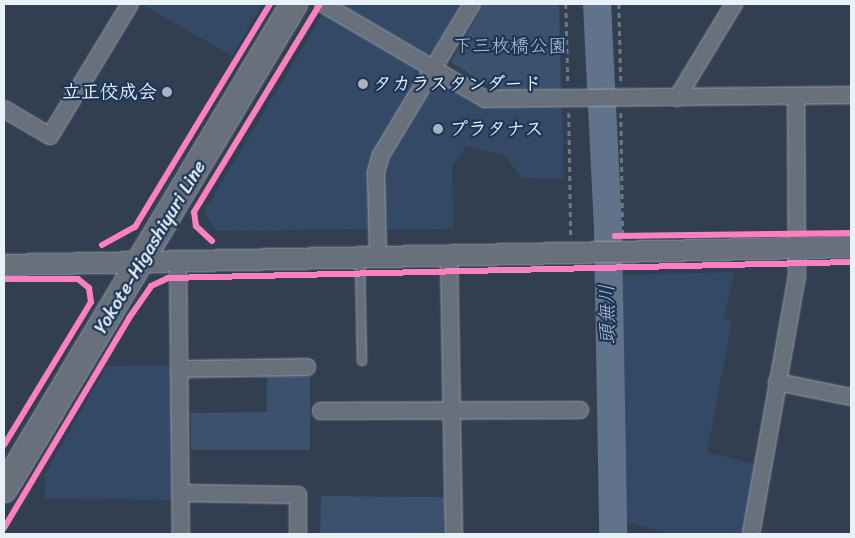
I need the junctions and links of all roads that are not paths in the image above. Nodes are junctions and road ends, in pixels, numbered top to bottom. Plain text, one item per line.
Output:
1 (130, 4) edge
2 (294, 4) edge
3 (323, 4) edge
4 (472, 4) edge
5 (734, 4) edge
6 (433, 71) junction
7 (851, 95) edge
8 (796, 96) junction
9 (677, 98) junction
10 (4, 109) edge
11 (851, 247) edge
12 (797, 248) junction
13 (449, 254) junction
14 (369, 256) junction
15 (178, 260) junction
16 (141, 261) junction
17 (4, 265) edge
18 (362, 361) dead end
19 (307, 367) dead end
20 (181, 369) junction
21 (777, 382) junction
22 (851, 397) edge
23 (451, 409) junction
24 (580, 410) dead end
25 (321, 411) dead end
26 (4, 489) edge
27 (182, 493) junction
28 (181, 534) edge
29 (298, 534) edge
30 (454, 534) edge
31 (751, 534) edge

1 - 10 street
2 - 16 main road, Yokote-Higashiyuri Line
3 - 6 street
4 - 6 street
5 - 9 street
6 - 9 street
6 - 14 street
7 - 8 street
8 - 9 street
8 - 12 street
11 - 12 street
12 - 13 street
12 - 21 street
13 - 14 street
13 - 23 street
14 - 15 street
14 - 18 lane
15 - 16 street
15 - 20 street
16 - 17 street
16 - 26 main road, Yokote-Higashiyuri Line
19 - 20 street
20 - 27 street
21 - 22 street
21 - 31 street
23 - 24 street
23 - 25 street
23 - 30 street
27 - 28 street
27 - 29 street

